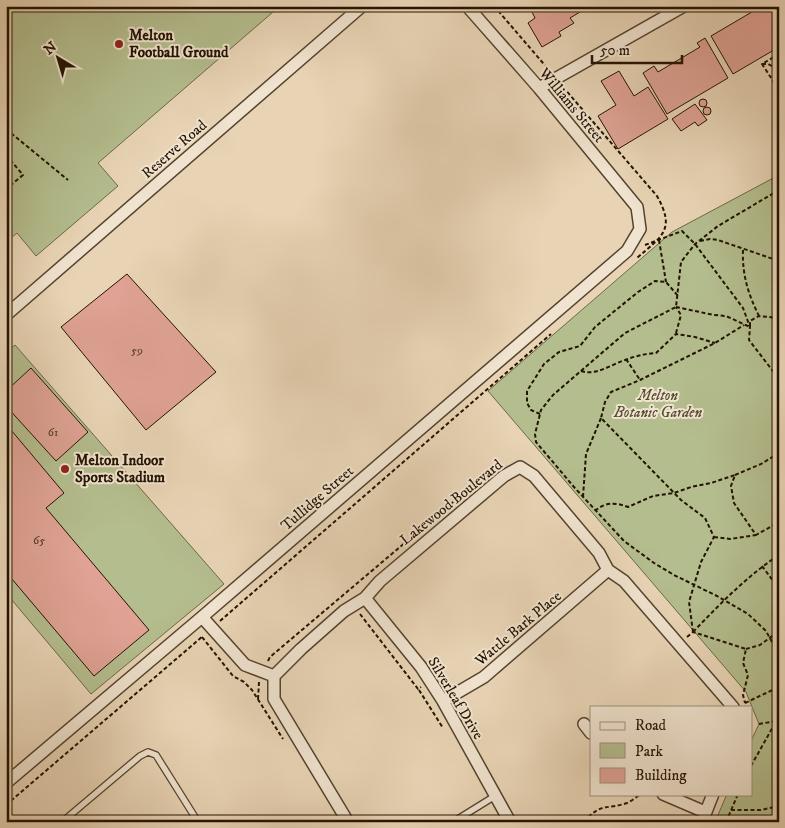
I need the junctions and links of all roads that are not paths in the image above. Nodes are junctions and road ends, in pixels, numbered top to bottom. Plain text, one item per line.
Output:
1 (362, 6) edge
2 (467, 6) edge
3 (684, 6) edge
4 (539, 88) junction
5 (640, 229) joint
6 (8, 310) edge
7 (608, 570) junction
8 (365, 598) junction
9 (202, 618) junction
10 (268, 674) junction
11 (443, 701) junction
12 (732, 706) edge
13 (6, 783) edge
14 (495, 796) junction
15 (666, 796) edge
16 (712, 796) edge
17 (703, 817) edge
18 (62, 822) edge
19 (198, 822) edge
20 (348, 822) edge
21 (453, 822) edge
22 (510, 822) edge

1 - 6 street, Reserve Road
2 - 4 street, Williams Street
3 - 4 street
4 - 5 street, Williams Street
5 - 9 street, Tullidge Street
7 - 8 street, Lakewood Boulevard
7 - 11 street, Wattle Bark Place
7 - 12 street, Lakewood Boulevard
8 - 10 street, Lakewood Boulevard
8 - 11 street, Silverleaf Drive
9 - 10 street
9 - 13 street, Tullidge Street
10 - 20 street
11 - 14 street, Silverleaf Drive
14 - 21 lane
14 - 22 street, Silverleaf Drive
15 - 17 street
16 - 17 street
18 - 19 lane

